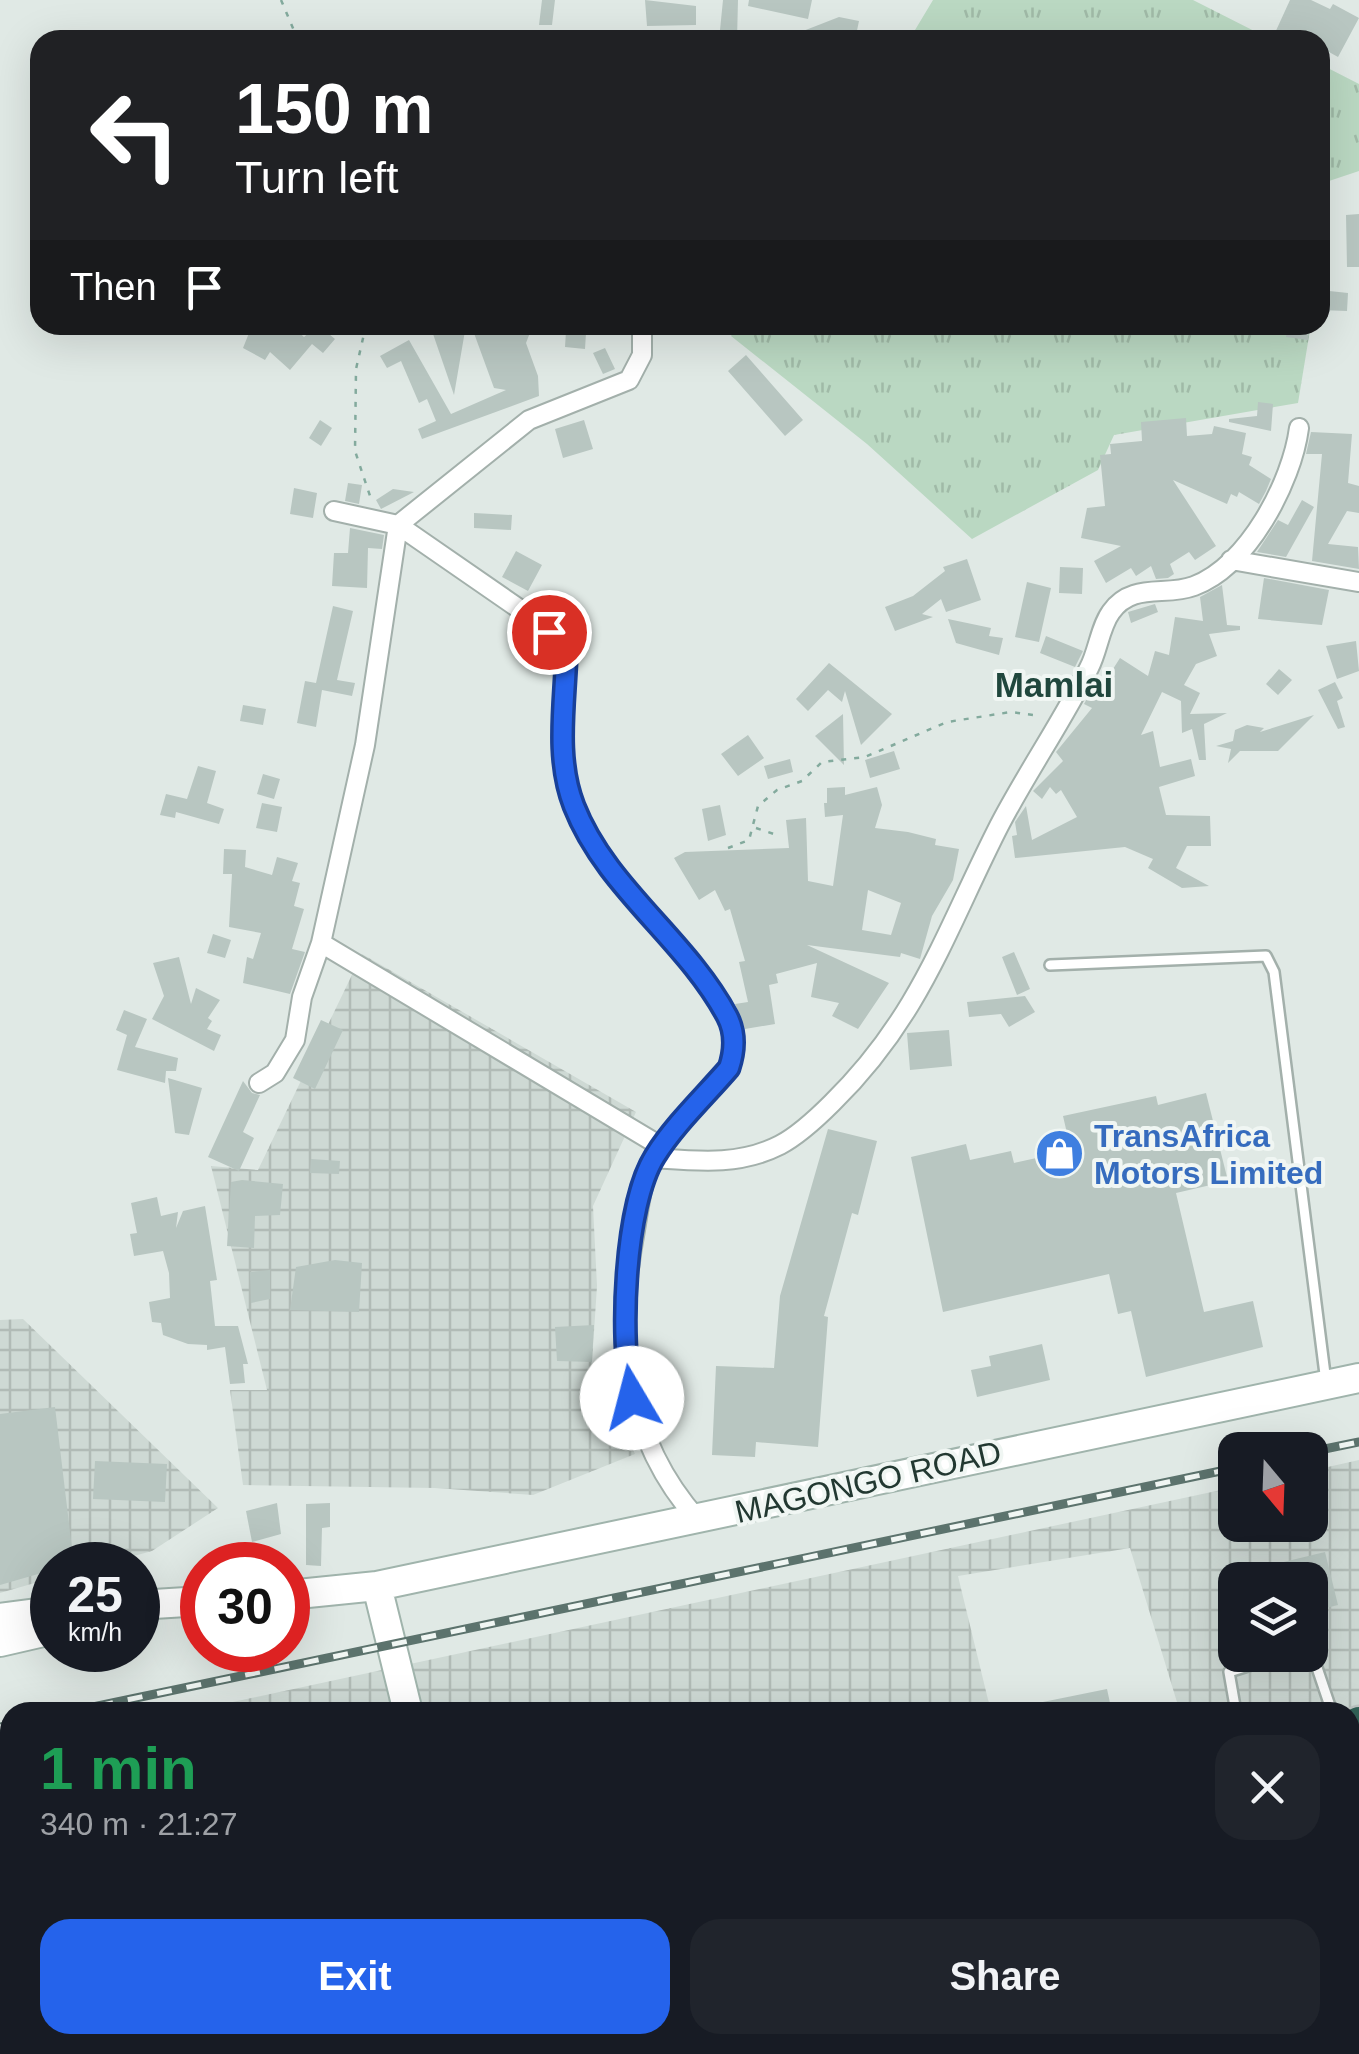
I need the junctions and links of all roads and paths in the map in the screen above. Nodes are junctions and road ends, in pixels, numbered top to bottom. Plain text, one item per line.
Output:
1 (280, 0) edge
2 (294, 30) edge
3 (364, 335) edge
4 (642, 335) edge
5 (1299, 428) dead end
6 (334, 512) dead end
7 (379, 519) junction
8 (398, 525) junction
9 (1231, 560) junction
10 (1358, 582) edge
11 (1055, 723) junction
12 (754, 828) junction
13 (780, 836) dead end
14 (728, 848) dead end
15 (320, 943) junction
16 (1050, 966) dead end
17 (259, 1083) dead end
18 (658, 1153) junction
19 (1359, 1378) edge
20 (1327, 1384) junction
21 (698, 1520) junction
22 (377, 1586) junction
23 (310, 1592) edge
24 (30, 1614) edge
25 (0, 1618) edge
26 (30, 1635) edge
27 (0, 1642) edge
28 (1229, 1672) edge
29 (1318, 1672) edge
30 (406, 1702) edge
31 (1234, 1702) edge
32 (1329, 1702) edge

1 - 2 path
3 - 7 path
4 - 8 street
5 - 9 street
6 - 7 street
7 - 8 street
8 - 15 street
8 - 18 street
9 - 10 street
9 - 11 street
11 - 12 path
11 - 18 street
12 - 13 path
12 - 14 path
15 - 17 street
15 - 18 street
16 - 20 lane
18 - 21 street
19 - 20 street, MAGONGO ROAD
20 - 21 street, MAGONGO ROAD
21 - 22 street, MAGONGO ROAD
22 - 23 street, MAGONGO ROAD
22 - 30 street
24 - 25 street
26 - 27 street
28 - 31 lane
29 - 32 lane

